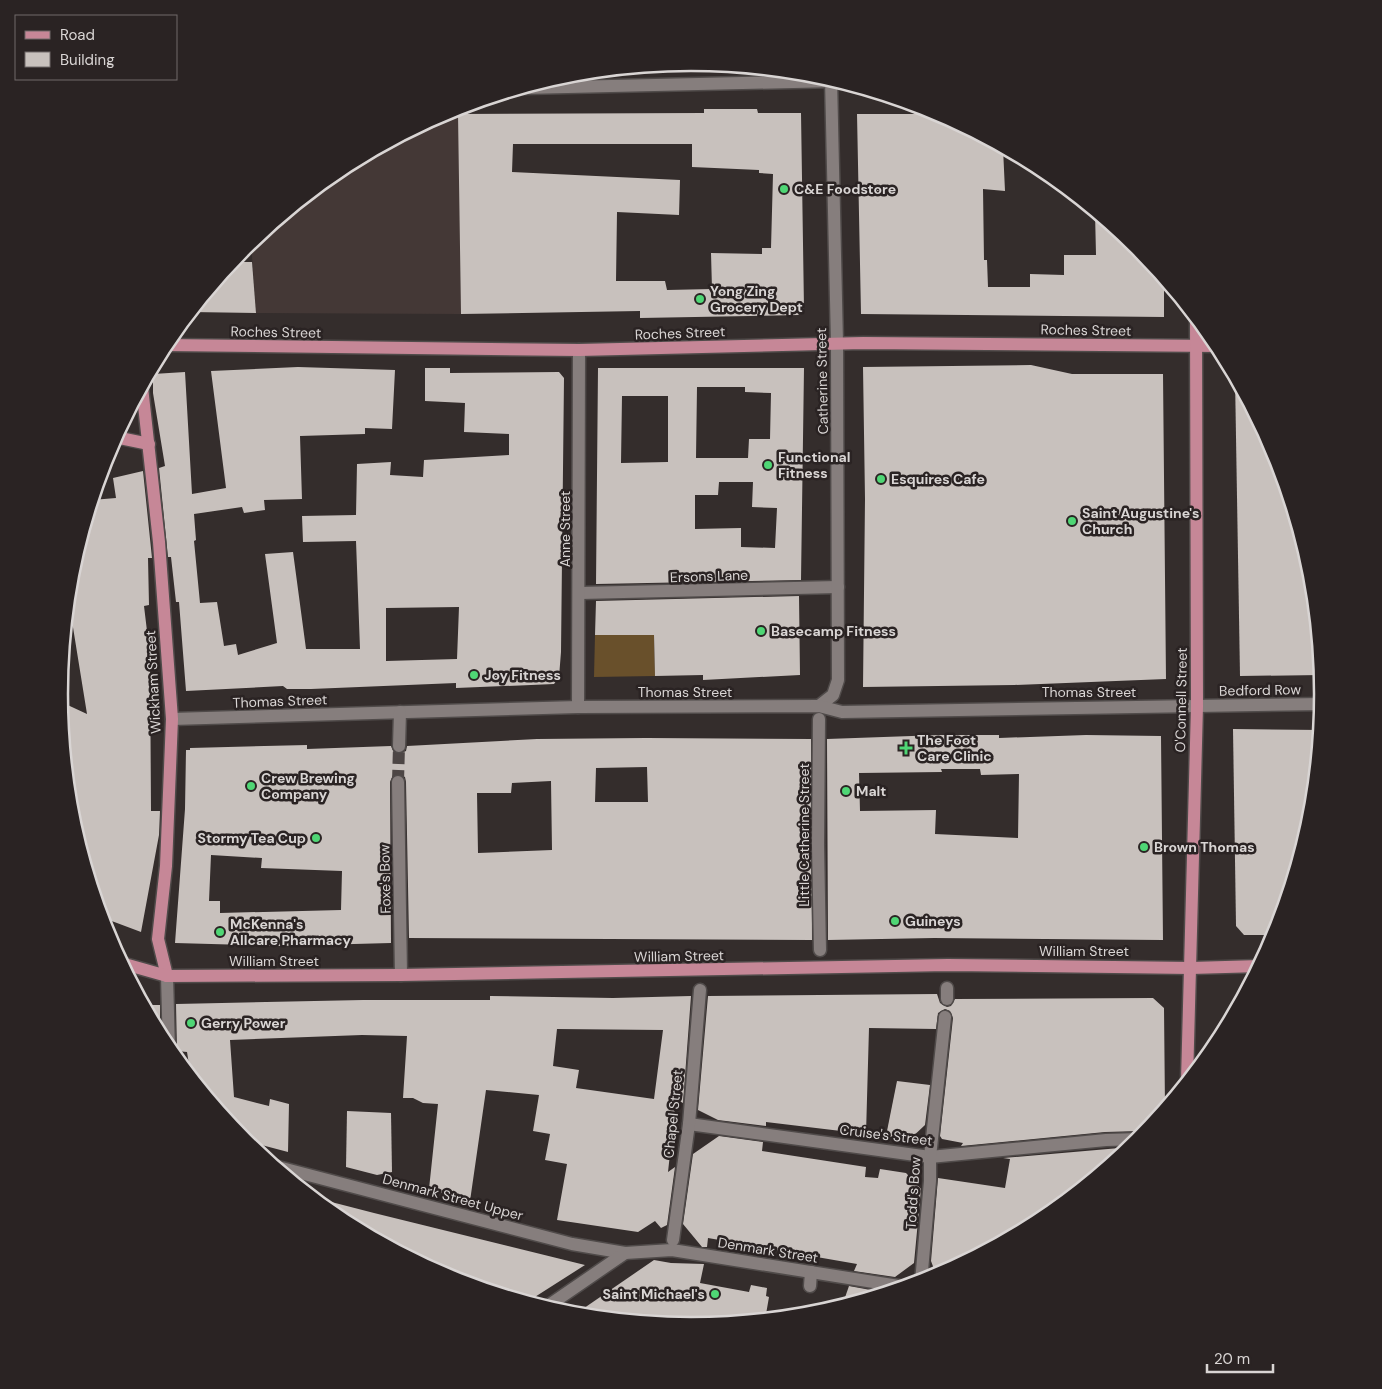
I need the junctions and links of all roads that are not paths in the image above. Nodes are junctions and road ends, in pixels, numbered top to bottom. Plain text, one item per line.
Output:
1 (800, 81) edge
2 (550, 87) edge
3 (833, 88) edge
4 (1196, 330) edge
5 (837, 343) junction
6 (175, 345) edge
7 (1197, 346) junction
8 (1208, 346) edge
9 (579, 350) junction
10 (143, 398) edge
11 (123, 439) edge
12 (149, 444) junction
13 (838, 587) junction
14 (580, 593) junction
15 (1314, 704) edge
16 (819, 706) junction
17 (1197, 706) junction
18 (578, 707) junction
19 (400, 712) junction
20 (172, 719) junction
21 (819, 719) dead end
22 (399, 746) tunnel mouth
23 (398, 782) tunnel mouth
24 (820, 950) dead end
25 (130, 966) edge
26 (1252, 966) edge
27 (1191, 968) junction
28 (401, 975) junction
29 (167, 976) junction
30 (700, 990) dead end
31 (946, 1016) dead end
32 (169, 1034) edge
33 (1187, 1072) edge
34 (689, 1124) junction
35 (1127, 1139) edge
36 (930, 1157) junction
37 (288, 1170) edge
38 (673, 1240) dead end
39 (625, 1253) junction
40 (811, 1272) junction
41 (922, 1274) edge
42 (891, 1285) edge
43 (810, 1286) dead end
44 (554, 1303) edge

1 - 2 street
3 - 5 street, Catherine Street
4 - 7 main road, O'Connell Street
5 - 7 main road, Roches Street
5 - 9 main road, Roches Street
5 - 13 street, Catherine Street
6 - 9 main road, Roches Street
7 - 8 main road, Roches Street
7 - 17 main road, O'Connell Street
9 - 14 street, Anne Street
10 - 12 main road, Wickham Street
11 - 12 main road
12 - 20 main road, Wickham Street
13 - 14 street, Ersons Lane
13 - 16 street, Catherine Street
14 - 18 street, Anne Street
15 - 17 street, Bedford Row
16 - 17 street, Thomas Street
16 - 18 street, Thomas Street
17 - 27 main road, O'Connell Street
18 - 19 street, Thomas Street
19 - 20 street, Thomas Street
19 - 22 street
20 - 29 main road, Wickham Street
21 - 24 street, Little Catherine Street
23 - 28 street, Foxe's Bow
25 - 29 main road, William Street
26 - 27 main road, William Street
27 - 28 main road, William Street
27 - 33 main road, O'Connell Street
28 - 29 main road, William Street
29 - 32 street
30 - 34 street, Chapel Street
31 - 36 street, Todd's Bow
34 - 36 street, Cruise's Street
34 - 38 street, Chapel Street
35 - 36 street, Cruise's Street
36 - 41 street, Todd's Bow
37 - 39 street, Denmark Street Upper
39 - 40 street, Denmark Street
39 - 44 street
40 - 42 street, Denmark Street
40 - 43 street

